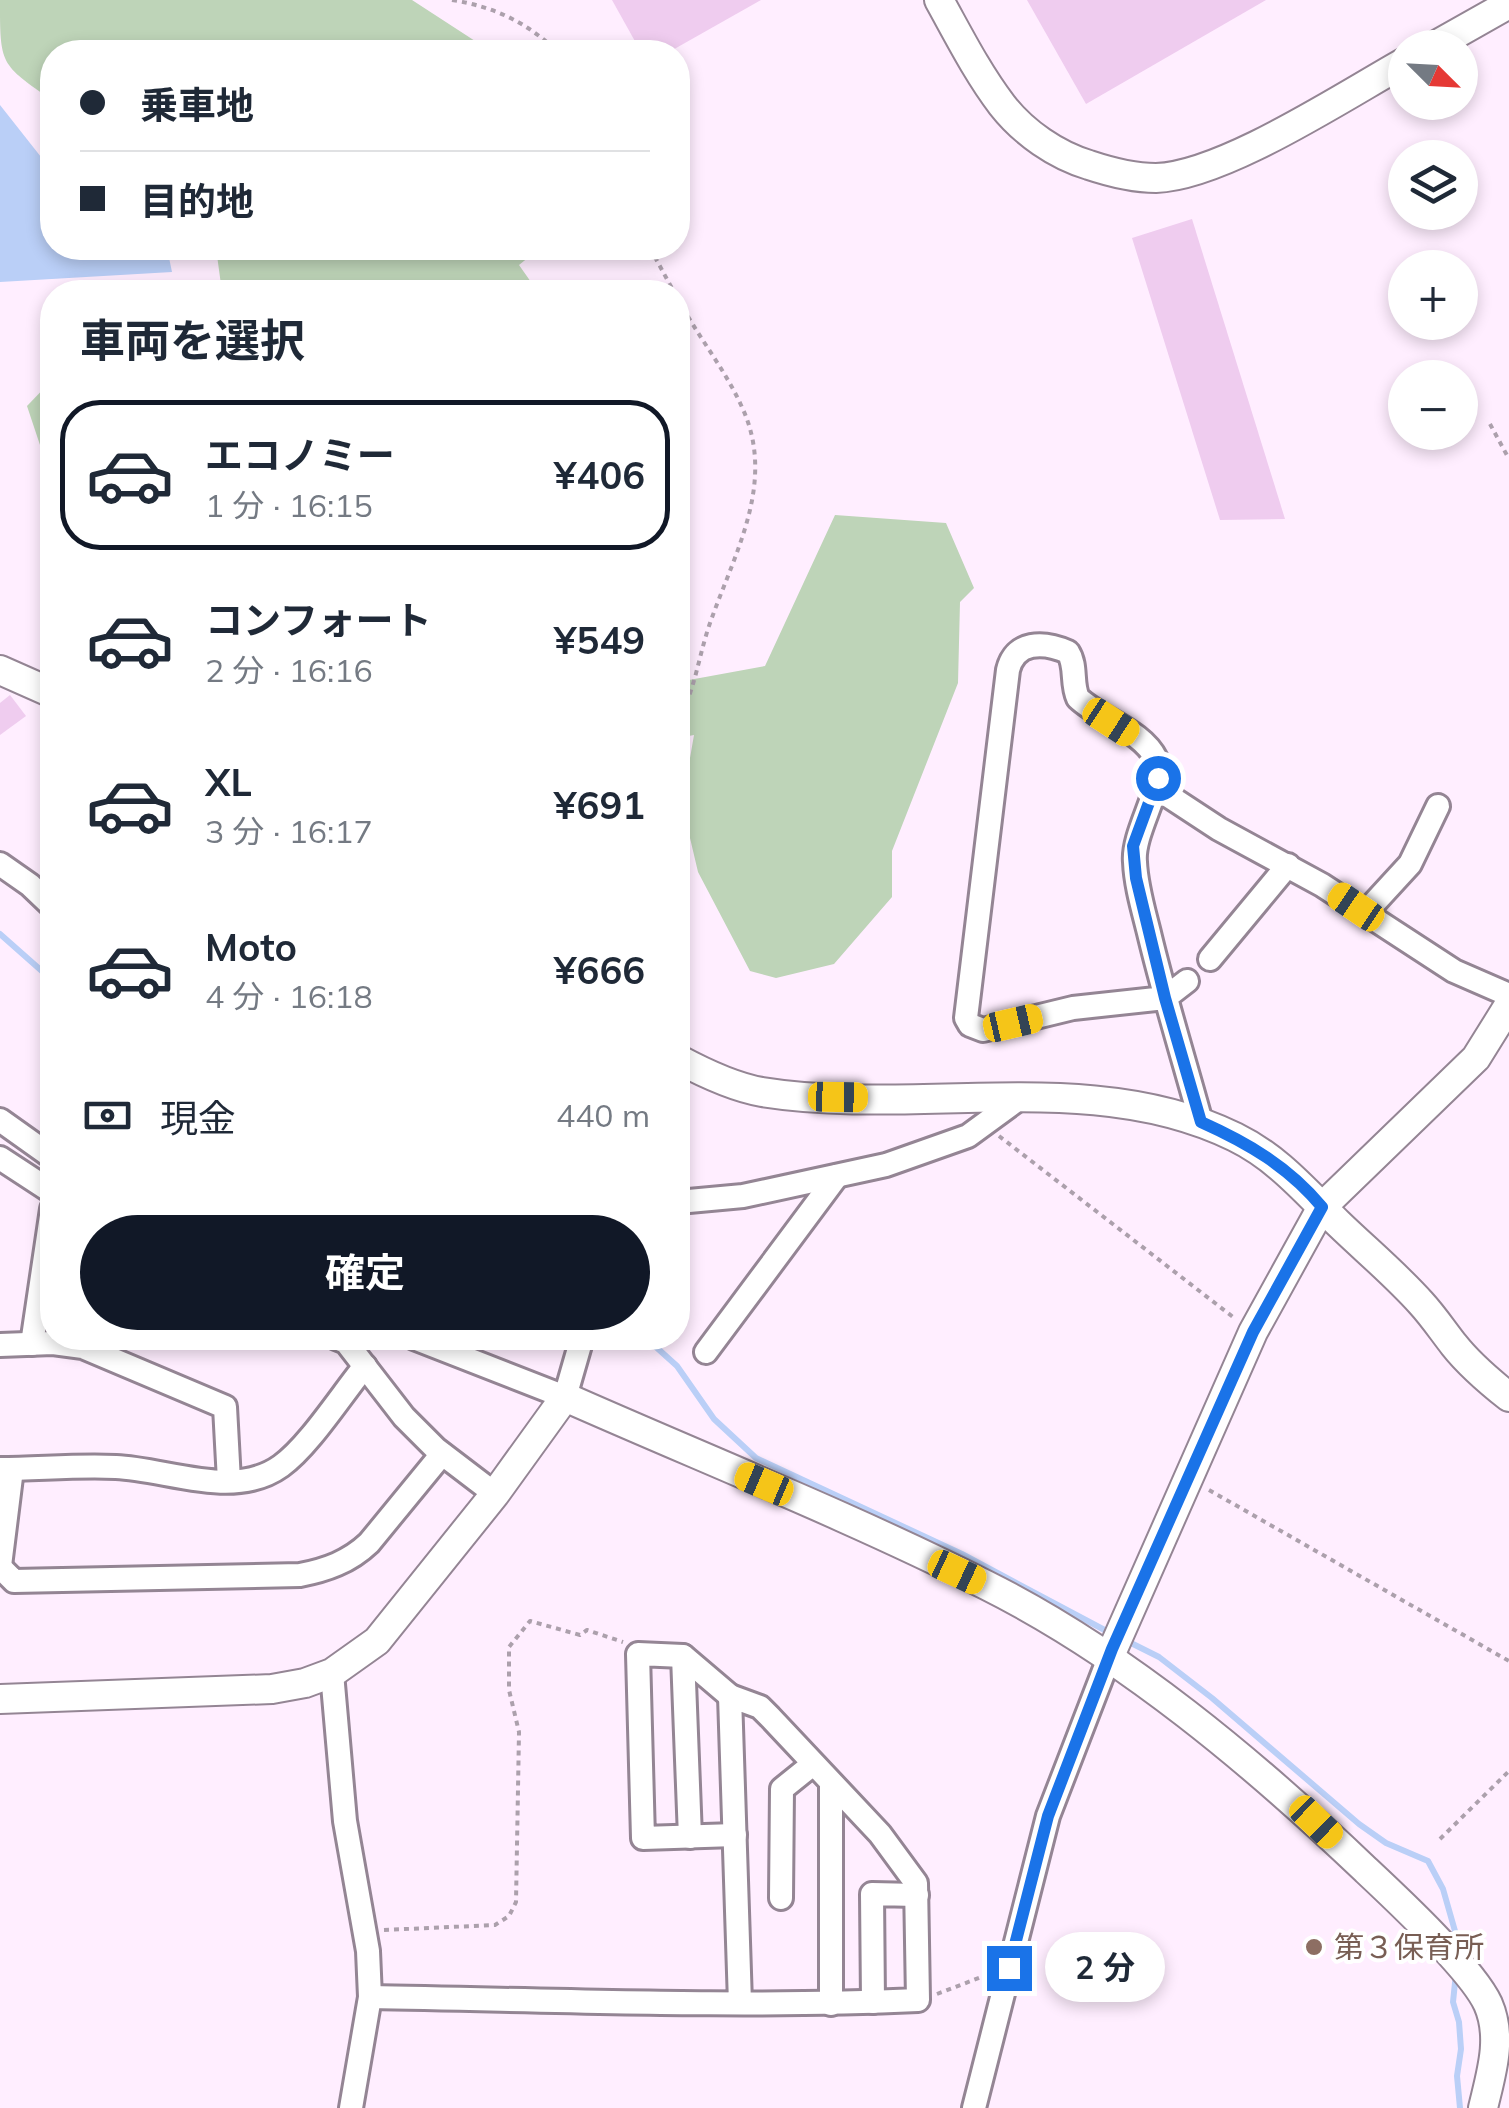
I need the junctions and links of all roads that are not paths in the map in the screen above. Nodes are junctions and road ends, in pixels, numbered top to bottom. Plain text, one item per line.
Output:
1 (939, 0) edge
2 (1509, 4) edge
3 (1464, 30) edge
4 (1388, 71) edge
5 (0, 670) edge
6 (40, 687) edge
7 (1155, 787) junction
8 (1438, 806) dead end
9 (0, 864) edge
10 (1288, 866) junction
11 (40, 895) edge
12 (1365, 914) junction
13 (1210, 959) dead end
14 (1187, 981) dead end
15 (1509, 995) edge
16 (1165, 998) junction
17 (1509, 1004) edge
18 (690, 1065) edge
19 (1017, 1100) junction
20 (0, 1120) edge
21 (1201, 1122) junction
22 (40, 1148) edge
23 (0, 1158) edge
24 (837, 1176) junction
25 (40, 1184) edge
26 (690, 1201) edge
27 (1322, 1207) junction
28 (40, 1290) edge
29 (32, 1344) junction
30 (0, 1345) edge
31 (40, 1345) edge
32 (91, 1350) edge
33 (353, 1350) edge
34 (444, 1350) edge
35 (578, 1350) edge
36 (706, 1352) dead end
37 (366, 1366) junction
38 (1509, 1396) edge
39 (564, 1398) junction
40 (442, 1454) junction
41 (6, 1469) edge
42 (230, 1482) junction
43 (495, 1494) junction
44 (0, 1566) edge
45 (1114, 1646) junction
46 (683, 1656) junction
47 (332, 1673) junction
48 (730, 1696) junction
49 (0, 1699) edge
50 (814, 1764) junction
51 (831, 1783) junction
52 (735, 1836) junction
53 (690, 1837) junction
54 (916, 1894) junction
55 (781, 1898) dead end
56 (370, 1998) junction
57 (874, 2002) junction
58 (740, 2003) junction
59 (830, 2004) junction
60 (351, 2108) edge
61 (974, 2108) edge
62 (1484, 2108) edge

1 - 4 street
2 - 3 street
5 - 6 street
7 - 10 street
7 - 16 street
7 - 16 street
8 - 12 street
9 - 11 street
10 - 12 street
10 - 13 street
12 - 15 street
14 - 16 street
16 - 21 street
17 - 27 street
18 - 19 street
19 - 21 street
19 - 24 street
20 - 22 street
21 - 27 street
23 - 25 street
24 - 26 street
24 - 36 street
27 - 38 street
27 - 45 street
28 - 29 street
29 - 30 street
29 - 31 street
32 - 42 street
33 - 37 street
34 - 39 street
35 - 39 street
37 - 40 street
37 - 42 street
39 - 43 street
39 - 45 street
40 - 43 street
40 - 44 street
41 - 42 street
41 - 44 street
43 - 47 street
45 - 61 street
45 - 62 street
46 - 48 street
46 - 53 street
46 - 53 street
47 - 49 street
47 - 56 street
48 - 50 street
48 - 52 street
50 - 51 street
50 - 55 street
51 - 54 street
51 - 59 street
52 - 53 street
52 - 58 street
54 - 57 street
54 - 57 street
56 - 58 street
56 - 60 street
57 - 59 street
58 - 59 street

